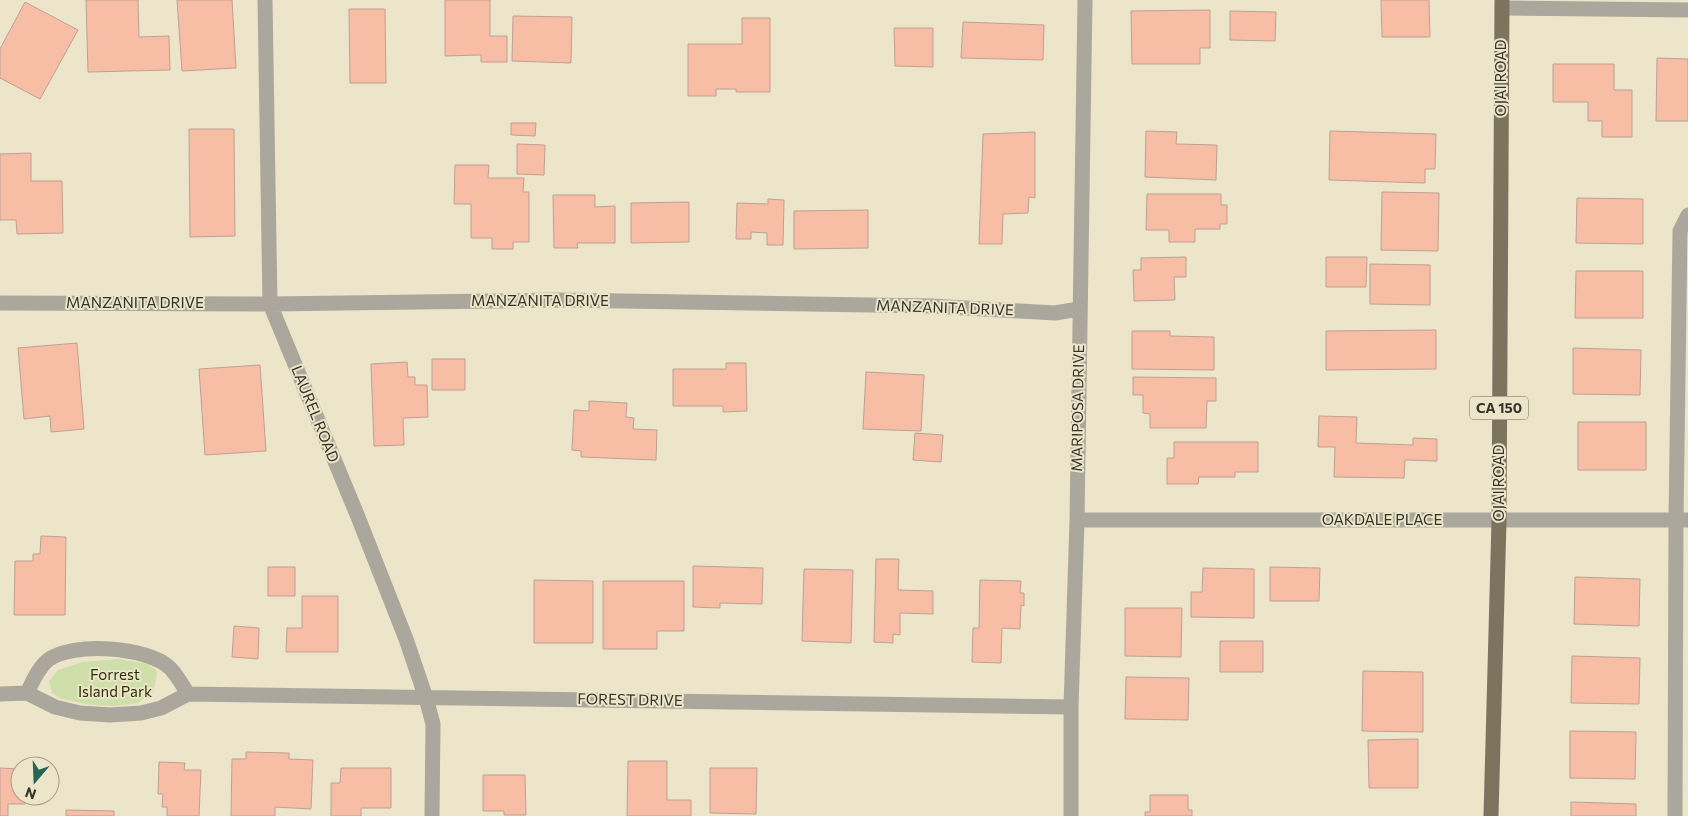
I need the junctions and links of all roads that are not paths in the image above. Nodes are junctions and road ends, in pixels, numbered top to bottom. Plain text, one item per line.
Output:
1 (265, 0) edge
2 (1085, 0) edge
3 (1502, 4) edge
4 (1688, 10) edge
5 (1688, 215) edge
6 (0, 303) edge
7 (270, 304) junction
8 (1079, 310) junction
9 (1077, 520) junction
10 (1682, 520) edge
11 (1499, 521) junction
12 (27, 693) junction
13 (0, 694) edge
14 (188, 694) junction
15 (426, 698) junction
16 (1071, 707) junction
17 (432, 816) edge
18 (1071, 816) edge
19 (1491, 816) edge
20 (1675, 816) edge

1 - 7 street, LAUREL ROAD
2 - 8 street, MARIPOSA DRIVE
3 - 4 street
3 - 11 main road, OJAI ROAD / CA 150
5 - 10 street
6 - 7 street, MANZANITA DRIVE
7 - 8 street, MANZANITA DRIVE
7 - 15 street, LAUREL ROAD
8 - 9 street, MARIPOSA DRIVE
9 - 11 street, OAKDALE PLACE
9 - 16 street, MARIPOSA DRIVE
10 - 11 street, OAKDALE PLACE
10 - 20 street
11 - 19 main road, OJAI ROAD / CA 150
12 - 13 street, FOREST DRIVE
12 - 14 street, FOREST DRIVE
12 - 14 street
14 - 15 street, FOREST DRIVE
15 - 16 street, FOREST DRIVE
15 - 17 street, LAUREL ROAD
16 - 18 street, MARIPOSA DRIVE

